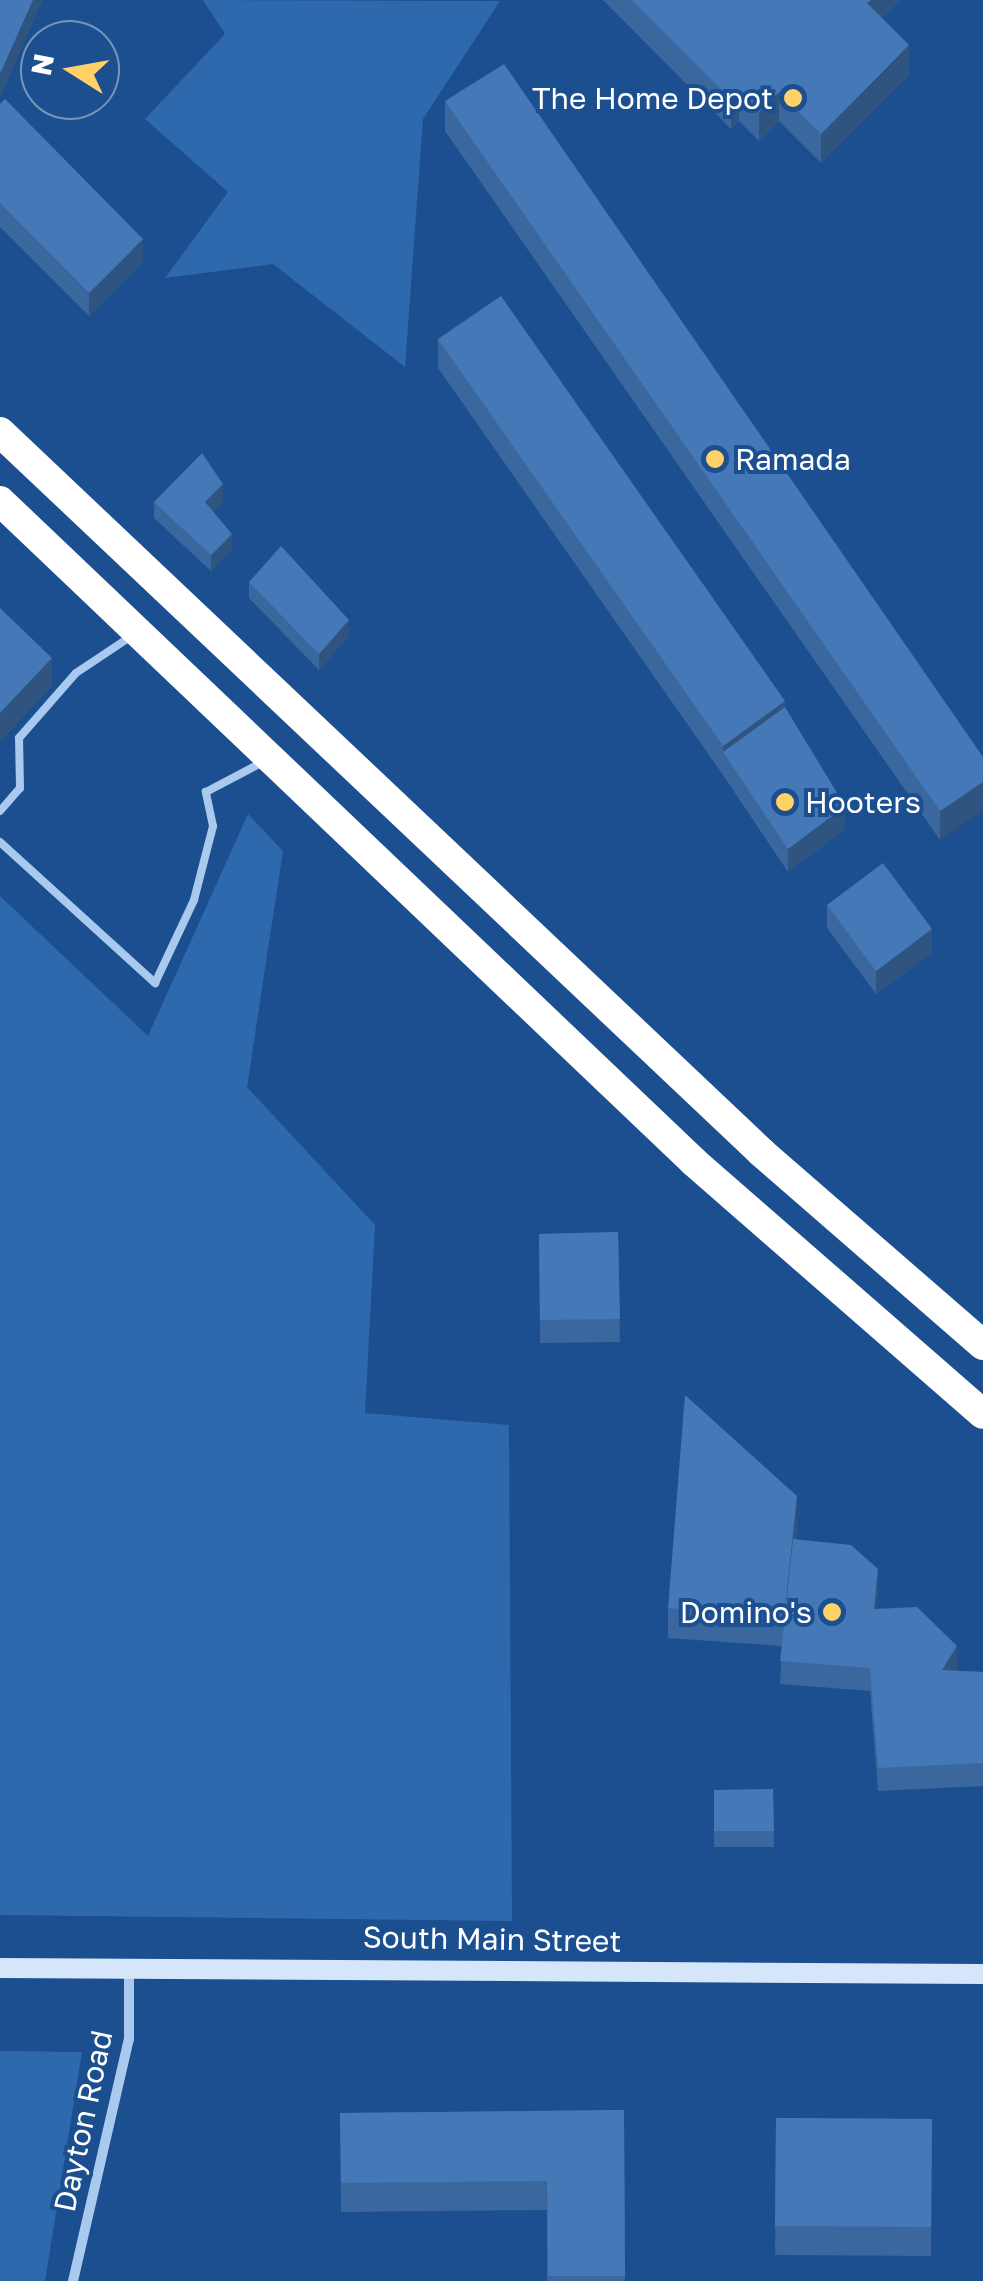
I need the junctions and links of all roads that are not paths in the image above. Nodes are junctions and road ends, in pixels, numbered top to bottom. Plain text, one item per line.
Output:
1 (0, 432) edge
2 (0, 502) edge
3 (137, 633) junction
4 (269, 759) junction
5 (0, 811) edge
6 (0, 842) edge
7 (983, 1345) edge
8 (983, 1414) edge
9 (0, 1968) edge
10 (129, 1969) junction
11 (983, 1974) edge
12 (73, 2281) edge

1 - 7 highway
2 - 3 highway
3 - 4 highway
3 - 5 lane
4 - 6 lane
4 - 8 highway
9 - 10 street, South Main Street
10 - 11 street, South Main Street
10 - 12 street, Dayton Road

